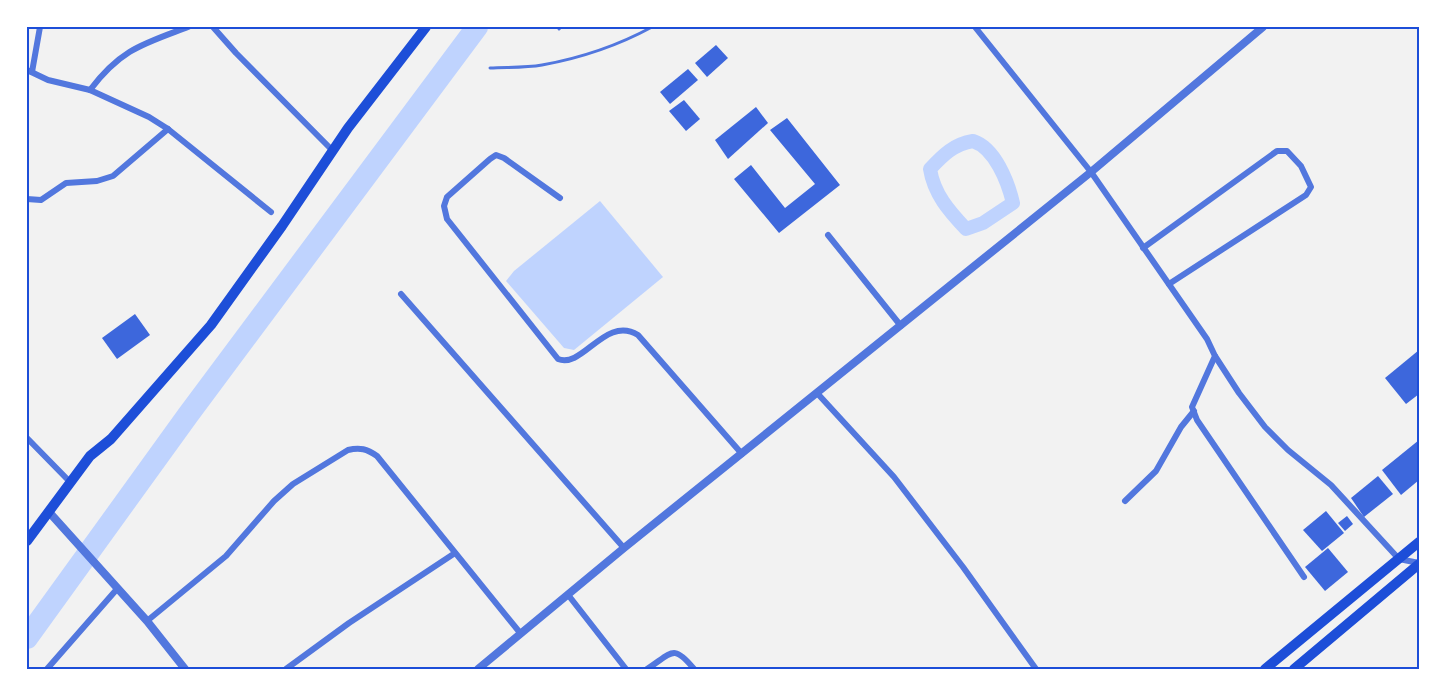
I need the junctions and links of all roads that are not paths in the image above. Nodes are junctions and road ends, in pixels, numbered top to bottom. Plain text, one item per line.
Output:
1 (40, 27) edge
2 (188, 27) edge
3 (213, 27) edge
4 (426, 27) edge
5 (652, 27) edge
6 (975, 27) edge
7 (1263, 27) edge
8 (490, 68) dead end
9 (29, 71) edge
10 (90, 90) junction
11 (168, 129) junction
12 (332, 150) junction
13 (1091, 172) junction
14 (560, 198) dead end
15 (27, 199) edge
16 (271, 212) dead end
17 (828, 235) dead end
18 (1143, 248) junction
19 (1170, 284) junction
20 (401, 294) dead end
21 (902, 326) junction
22 (1215, 356) junction
23 (817, 393) junction
24 (1194, 411) junction
25 (27, 438) edge
26 (742, 454) junction
27 (70, 483) junction
28 (1125, 501) dead end
29 (49, 512) junction
30 (27, 541) edge
31 (1419, 542) edge
32 (624, 548) junction
33 (455, 553) junction
34 (1399, 559) junction
35 (1419, 563) edge
36 (1304, 577) dead end
37 (117, 589) junction
38 (568, 596) junction
39 (147, 621) junction
40 (521, 634) junction
41 (47, 669) edge
42 (184, 669) edge
43 (286, 669) edge
44 (478, 669) edge
45 (626, 669) edge
46 (647, 669) edge
47 (694, 669) edge
48 (1036, 669) edge
49 (1264, 669) edge
50 (1294, 669) edge

1 - 9 street
2 - 10 street
3 - 12 street
4 - 12 highway
5 - 8 lane
6 - 13 street
7 - 13 street
9 - 10 street
10 - 11 street
11 - 15 street
11 - 16 street
12 - 27 highway
13 - 18 street
13 - 21 street
14 - 26 street
17 - 21 street
18 - 19 street
18 - 19 street
19 - 22 street
20 - 32 street
21 - 23 street
22 - 24 street
22 - 34 street
23 - 26 street
23 - 48 street
24 - 28 street
24 - 36 street
25 - 27 street
26 - 32 street
27 - 29 highway
29 - 30 highway
29 - 37 street
31 - 34 highway
32 - 38 street
33 - 39 street
33 - 40 street
33 - 43 street
34 - 35 street
34 - 49 highway
35 - 50 highway
37 - 39 street
37 - 41 street
38 - 40 street
38 - 45 street
39 - 42 street
40 - 44 street
46 - 47 street

